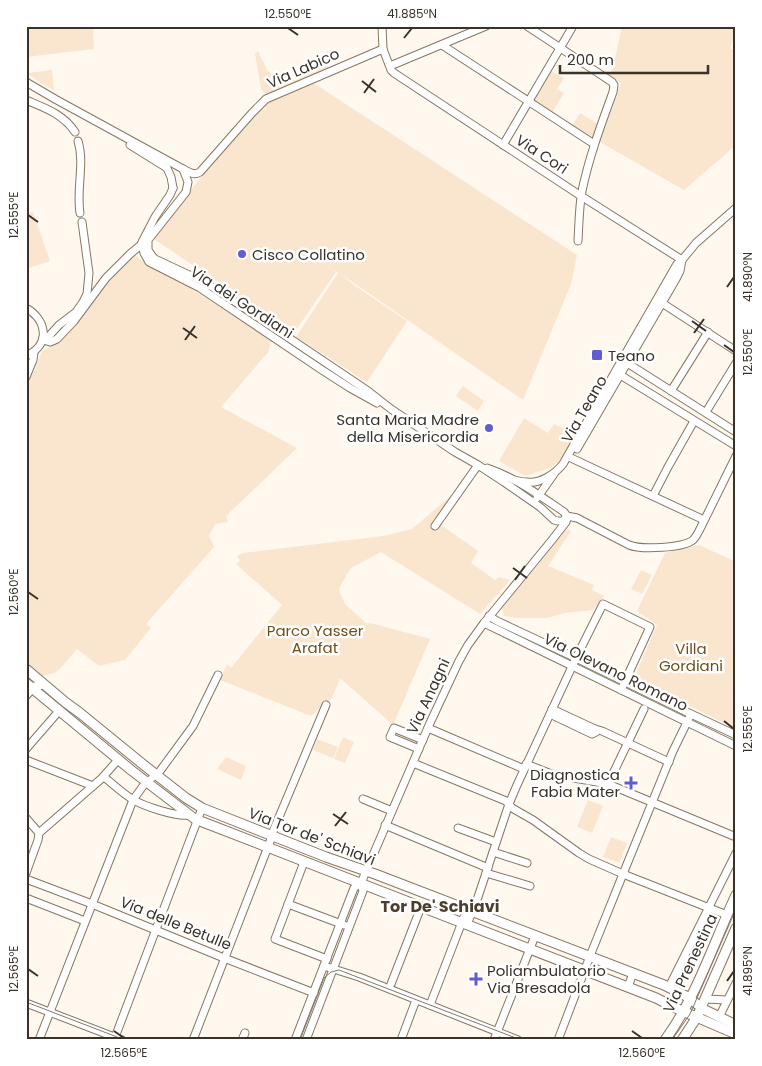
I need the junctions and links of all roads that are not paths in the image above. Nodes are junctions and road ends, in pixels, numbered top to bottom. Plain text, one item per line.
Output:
1 (382, 26) edge
2 (486, 26) edge
3 (527, 26) edge
4 (573, 26) edge
5 (477, 28) edge
6 (442, 45) junction
7 (560, 48) junction
8 (383, 49) junction
9 (390, 66) junction
10 (26, 82) edge
11 (26, 100) edge
12 (529, 101) junction
13 (104, 127) junction
14 (75, 132) dead end
15 (78, 141) dead end
16 (594, 144) junction
17 (503, 145) junction
18 (183, 169) junction
19 (171, 177) junction
20 (172, 188) junction
21 (187, 188) junction
22 (581, 196) junction
23 (736, 208) edge
24 (80, 213) dead end
25 (82, 222) dead end
26 (578, 241) dead end
27 (142, 244) junction
28 (682, 260) junction
29 (673, 277) junction
30 (662, 303) junction
31 (27, 307) edge
32 (708, 332) junction
33 (43, 339) junction
34 (736, 351) edge
35 (34, 352) junction
36 (26, 356) edge
37 (625, 360) junction
38 (736, 363) edge
39 (617, 373) junction
40 (26, 377) edge
41 (671, 391) junction
42 (601, 402) junction
43 (391, 409) junction
44 (706, 412) junction
45 (694, 421) junction
46 (736, 432) edge
47 (736, 446) edge
48 (736, 456) edge
49 (571, 458) junction
50 (563, 464) junction
51 (478, 465) junction
52 (556, 472) junction
53 (514, 480) junction
54 (548, 481) junction
55 (539, 495) junction
56 (653, 496) junction
57 (550, 502) junction
58 (540, 508) junction
59 (567, 516) junction
60 (554, 520) junction
61 (704, 520) junction
62 (435, 526) dead end
63 (552, 540) junction
64 (489, 616) junction
65 (484, 623) junction
66 (576, 658) junction
67 (572, 666) junction
68 (26, 669) edge
69 (218, 675) dead end
70 (625, 682) junction
71 (45, 685) junction
72 (30, 686) edge
73 (622, 690) junction
74 (26, 696) edge
75 (326, 705) dead end
76 (644, 709) dead end
77 (59, 711) junction
78 (551, 711) junction
79 (690, 714) junction
80 (686, 722) junction
81 (428, 728) junction
82 (736, 735) edge
83 (422, 740) junction
84 (628, 743) junction
85 (736, 746) edge
86 (26, 749) edge
87 (419, 749) junction
88 (26, 760) edge
89 (118, 760) junction
90 (669, 762) junction
91 (413, 763) junction
92 (525, 766) junction
93 (156, 774) junction
94 (104, 777) junction
95 (147, 783) junction
96 (608, 784) junction
97 (93, 786) junction
98 (363, 799) dead end
99 (133, 800) junction
100 (652, 802) junction
101 (509, 804) junction
102 (176, 805) junction
103 (202, 808) junction
104 (392, 811) junction
105 (165, 812) junction
106 (189, 815) junction
107 (26, 818) edge
108 (198, 820) junction
109 (385, 826) junction
110 (458, 828) dead end
111 (39, 833) junction
112 (272, 836) junction
113 (736, 837) edge
114 (496, 842) junction
115 (268, 848) junction
116 (493, 852) junction
117 (736, 853) edge
118 (304, 862) junction
119 (527, 863) dead end
120 (487, 870) junction
121 (366, 871) junction
122 (620, 872) junction
123 (26, 873) edge
124 (26, 879) edge
125 (361, 883) junction
126 (530, 886) dead end
127 (736, 895) edge
128 (26, 898) edge
129 (92, 904) junction
130 (288, 904) junction
131 (421, 907) junction
132 (708, 907) junction
133 (470, 911) junction
134 (727, 915) junction
135 (85, 920) junction
136 (340, 924) junction
137 (464, 924) junction
138 (349, 927) junction
139 (156, 930) junction
140 (735, 930) edge
141 (535, 936) junction
142 (530, 949) junction
143 (590, 956) junction
144 (225, 958) junction
145 (326, 963) junction
146 (334, 966) junction
147 (584, 970) junction
148 (633, 973) junction
149 (736, 983) edge
150 (391, 984) dead end
151 (628, 987) junction
152 (669, 987) junction
153 (314, 993) junction
154 (690, 999) junction
155 (415, 1000) junction
156 (727, 1000) junction
157 (26, 1003) edge
158 (703, 1003) junction
159 (430, 1006) junction
160 (50, 1012) junction
161 (684, 1012) junction
162 (697, 1017) junction
163 (719, 1017) junction
164 (736, 1025) edge
165 (498, 1032) junction
166 (736, 1034) edge
167 (117, 1039) edge
168 (39, 1040) edge
169 (192, 1040) edge
170 (296, 1040) edge
171 (306, 1040) edge
172 (401, 1040) edge
173 (494, 1040) edge
174 (518, 1040) edge
175 (558, 1040) edge
176 (665, 1040) edge
177 (682, 1040) edge

1 - 8 street
2 - 5 street
3 - 7 street
4 - 7 street
5 - 6 street
6 - 9 street
6 - 12 street
7 - 12 street
7 - 16 street
8 - 9 street
8 - 18 street, Via Labico
9 - 17 street, Via Cori
10 - 13 street
11 - 14 street
12 - 16 street
12 - 17 street
13 - 18 street
13 - 19 street
15 - 24 street
16 - 22 street
17 - 22 street, Via Cori
18 - 19 street
18 - 21 street
19 - 20 street
20 - 21 street
20 - 27 street
21 - 43 street, Via dei Gordiani
22 - 26 street
22 - 28 street, Via Cori
23 - 28 street, Via Teano
25 - 33 street
27 - 33 street
27 - 43 street, Via dei Gordiani
28 - 29 street, Via Teano
29 - 30 street, Via Teano
29 - 37 street, Via Teano
30 - 32 street
30 - 37 street, Via Teano
31 - 33 street
32 - 34 street
32 - 41 street
33 - 35 street
35 - 36 street
35 - 40 street
37 - 39 street, Via Teano
37 - 41 street
38 - 44 street
39 - 42 street, Via Teano
39 - 45 street
41 - 44 street
42 - 49 street, Via Teano
42 - 50 street, Via Teano
43 - 51 street, Via dei Gordiani
44 - 46 street
45 - 47 street
45 - 56 street
48 - 61 street, Via dei Gordiani
49 - 50 street, Via Teano
49 - 56 street
50 - 52 street, Via Teano
51 - 53 street, Via dei Gordiani
51 - 58 street, Via dei Gordiani
51 - 62 street
52 - 53 street, Via Teano
52 - 54 street
53 - 55 street, Via dei Gordiani
54 - 55 street
54 - 57 street
55 - 57 street, Via dei Gordiani
55 - 58 street
56 - 61 street
57 - 59 street, Via dei Gordiani
58 - 60 street, Via dei Gordiani
59 - 60 street
59 - 61 street, Via dei Gordiani
59 - 63 street, Via Anagni
60 - 63 street
63 - 64 street, Via Anagni
64 - 65 street, Via Anagni
64 - 66 street, Via Olevano Romano
65 - 67 street, Via Olevano Romano
65 - 81 street, Via Anagni
66 - 67 street
66 - 70 street, Via Olevano Romano
66 - 70 street
67 - 73 street, Via Olevano Romano
67 - 78 street
68 - 71 main road, Via Tor de' Schiavi
69 - 93 street
70 - 73 street
70 - 79 street, Via Olevano Romano
71 - 72 street
71 - 93 main road, Via Tor de' Schiavi
72 - 74 street
72 - 77 main road, Via Tor de' Schiavi
73 - 80 street, Via Olevano Romano
75 - 112 street
76 - 84 street
77 - 86 street
77 - 89 main road, Via Tor de' Schiavi
78 - 84 street
78 - 92 street
79 - 80 street
79 - 82 street, Via Olevano Romano
80 - 85 street, Via Olevano Romano
80 - 90 street
81 - 83 street, Via Anagni
81 - 92 street
83 - 87 street, Via Anagni
83 - 87 street
84 - 90 street
84 - 96 street
87 - 91 street, Via Anagni
88 - 97 street
89 - 94 street
89 - 95 main road, Via Tor de' Schiavi
90 - 100 street
91 - 101 street
91 - 104 street, Via Anagni
92 - 96 street
92 - 101 street
93 - 95 street
93 - 103 main road, Via Tor de' Schiavi
94 - 97 street
94 - 99 street, Via Tor de' Schiavi
95 - 99 street
95 - 102 main road, Via Tor de' Schiavi
96 - 100 street
97 - 111 street
98 - 104 street
99 - 105 street, Via Tor de' Schiavi
99 - 129 street
100 - 113 street
100 - 122 street
101 - 114 street
101 - 122 street
102 - 105 street
102 - 106 main road, Via Tor de' Schiavi
103 - 108 street
103 - 112 main road, Via Tor de' Schiavi
104 - 109 street, Via Anagni
105 - 106 street, Via Tor de' Schiavi
106 - 108 main road, Via Tor de' Schiavi
107 - 111 street
108 - 115 main road, Via Tor de' Schiavi
108 - 139 street
109 - 120 street
109 - 121 street, Via Anagni
110 - 114 street
111 - 123 street
112 - 115 street
112 - 121 main road, Via Tor de' Schiavi
114 - 116 street
115 - 118 main road, Via Tor de' Schiavi
115 - 144 street
116 - 119 street
116 - 120 street
117 - 132 street, Via Prenestina
118 - 125 main road, Via Tor de' Schiavi
118 - 130 street
120 - 126 street
120 - 133 street
121 - 125 street, Via Anagni
121 - 133 main road, Via Tor de' Schiavi
122 - 132 street
122 - 143 street
124 - 129 street, Via delle Betulle
125 - 131 main road, Via Tor de' Schiavi
125 - 136 street
125 - 138 street
127 - 134 main road, Via Prenestina
128 - 135 street
129 - 135 street
129 - 139 street, Via delle Betulle
130 - 136 street
130 - 145 street
131 - 137 main road, Via Tor de' Schiavi
131 - 150 street
132 - 134 street
132 - 152 street, Via Prenestina
133 - 137 street
133 - 141 main road, Via Tor de' Schiavi
134 - 154 main road, Via Prenestina
135 - 160 street
136 - 138 street
136 - 145 street
137 - 142 main road, Via Tor de' Schiavi
137 - 159 street
138 - 146 street
139 - 144 street, Via delle Betulle
139 - 167 street
140 - 158 main road, Via Prenestina
141 - 142 street
141 - 143 main road, Via Tor de' Schiavi
142 - 147 main road, Via Tor de' Schiavi
142 - 165 street
143 - 147 street
143 - 148 main road, Via Tor de' Schiavi
144 - 153 street, Via delle Betulle
144 - 169 street
145 - 146 street
145 - 153 street
146 - 155 street
146 - 171 street
147 - 151 main road, Via Tor de' Schiavi
147 - 175 street
148 - 151 street
148 - 152 main road, Via Tor de' Schiavi
149 - 156 street
151 - 161 main road, Via Tor de' Schiavi
152 - 154 main road, Via Tor de' Schiavi
153 - 170 street
154 - 158 main road, Via Tor de' Schiavi
154 - 161 main road, Via Prenestina
155 - 159 street
155 - 172 street
156 - 158 street
156 - 163 street
157 - 160 street
158 - 162 main road, Via Prenestina
158 - 163 main road, Via Tor de' Schiavi
159 - 165 street
160 - 167 street
160 - 168 street
161 - 162 main road, Via Tor de' Schiavi
161 - 176 main road, Via Prenestina
162 - 166 main road, Via Tor de' Schiavi
162 - 177 main road, Via Prenestina
163 - 164 main road, Via Tor de' Schiavi
165 - 173 street
165 - 174 street

